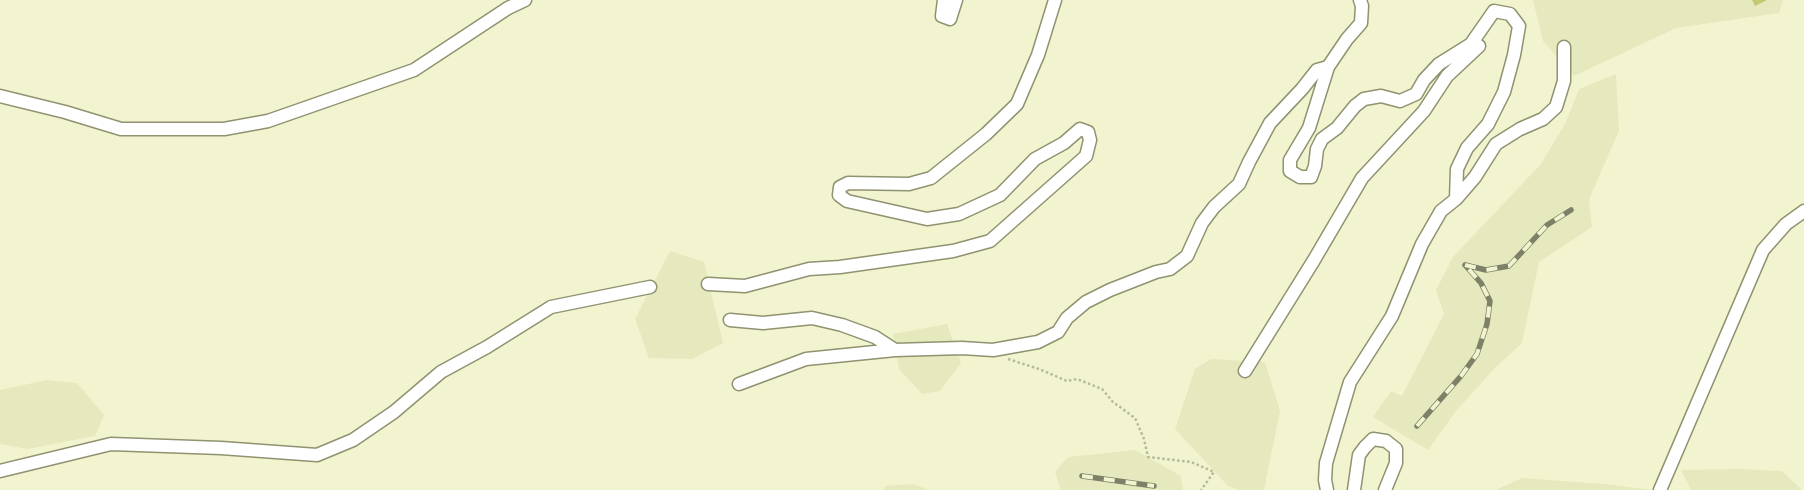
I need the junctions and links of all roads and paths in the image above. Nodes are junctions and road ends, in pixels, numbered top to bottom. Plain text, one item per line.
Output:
1 (526, 0) edge
2 (944, 0) edge
3 (956, 0) edge
4 (1055, 0) edge
5 (1360, 0) edge
6 (1486, 23) junction
7 (1564, 47) dead end
8 (1328, 67) junction
9 (0, 96) edge
10 (1456, 198) junction
11 (1804, 211) edge
12 (708, 284) dead end
13 (650, 287) dead end
14 (730, 320) dead end
15 (895, 350) junction
16 (993, 350) junction
17 (1245, 371) dead end
18 (739, 384) dead end
19 (0, 471) edge
20 (1201, 490) edge
21 (1327, 490) edge
22 (1354, 490) edge
23 (1385, 490) edge
24 (1660, 490) edge

1 - 9 lane
2 - 3 lane
4 - 12 lane
5 - 8 lane
6 - 8 lane
6 - 10 lane
6 - 17 lane
7 - 10 lane
8 - 16 lane
10 - 21 lane
11 - 24 lane
13 - 19 lane
14 - 15 lane
15 - 16 lane
15 - 18 lane
16 - 20 path
22 - 23 lane

